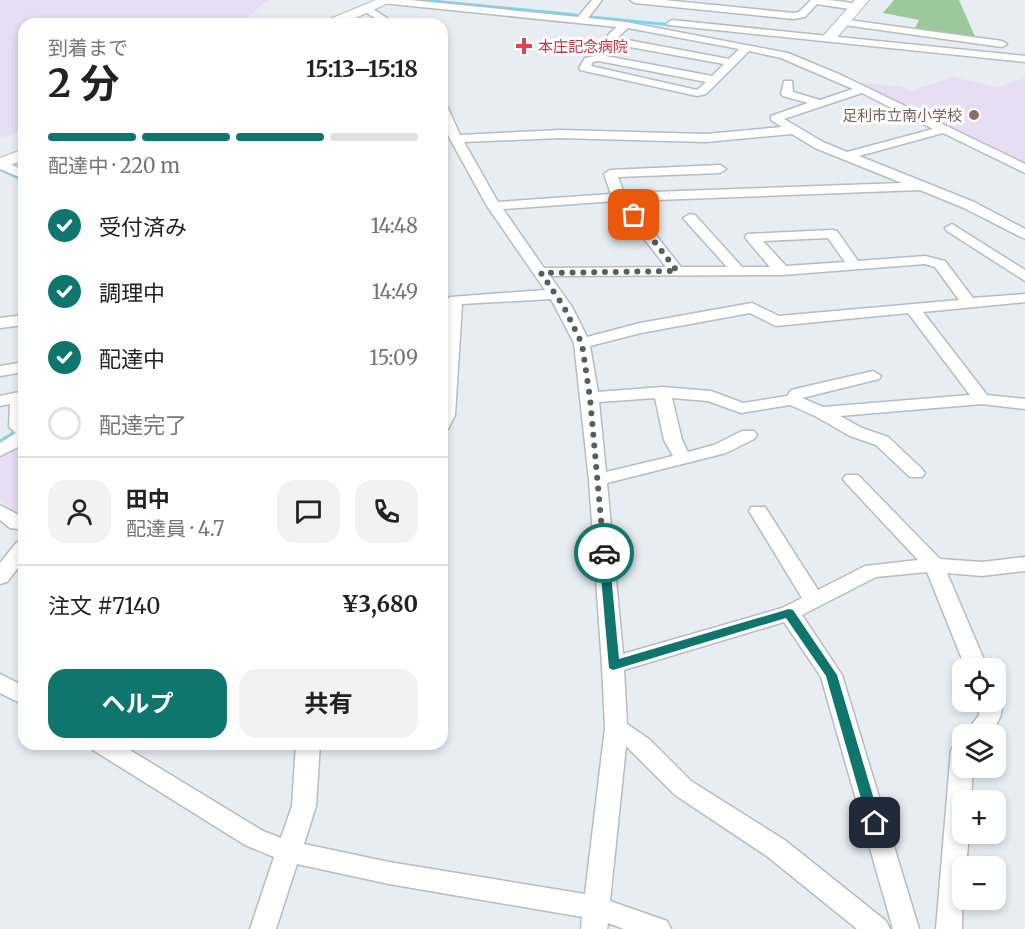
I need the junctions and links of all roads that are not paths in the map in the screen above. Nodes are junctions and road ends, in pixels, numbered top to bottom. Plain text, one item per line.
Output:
1 (385, 0) edge
2 (445, 0) edge
3 (597, 0) edge
4 (635, 0) edge
5 (767, 0) edge
6 (659, 1) edge
7 (815, 1) edge
8 (479, 2) edge
9 (859, 3) edge
10 (707, 4) edge
11 (367, 9) junction
12 (758, 13) junction
13 (583, 17) junction
14 (345, 18) edge
15 (381, 18) edge
16 (841, 22) junction
17 (626, 25) junction
18 (746, 30) junction
19 (829, 38) junction
20 (610, 40) junction
21 (747, 47) junction
22 (599, 58) junction
23 (1021, 58) edge
24 (731, 62) junction
25 (714, 80) junction
26 (788, 83) dead end
27 (861, 90) junction
28 (820, 104) junction
29 (448, 121) edge
30 (946, 129) junction
31 (793, 130) junction
32 (456, 139) junction
33 (18, 156) edge
34 (846, 156) junction
35 (0, 164) edge
36 (720, 169) dead end
37 (1025, 169) edge
38 (18, 172) edge
39 (922, 186) junction
40 (619, 197) junction
41 (494, 206) junction
42 (690, 218) dead end
43 (952, 228) dead end
44 (1025, 235) edge
45 (854, 265) junction
46 (677, 271) junction
47 (782, 271) junction
48 (739, 272) junction
49 (541, 273) junction
50 (1025, 277) edge
51 (555, 294) junction
52 (1025, 298) edge
53 (969, 303) junction
54 (913, 309) junction
55 (18, 321) edge
56 (0, 323) edge
57 (582, 344) junction
58 (18, 368) edge
59 (0, 371) edge
60 (873, 375) dead end
61 (448, 389) edge
62 (662, 392) junction
63 (18, 398) edge
64 (590, 398) junction
65 (982, 399) junction
66 (792, 400) junction
67 (0, 401) edge
68 (1025, 404) edge
69 (821, 412) junction
70 (748, 435) dead end
71 (18, 440) edge
72 (0, 451) edge
73 (683, 458) junction
74 (916, 473) dead end
75 (852, 479) dead end
76 (598, 480) junction
77 (0, 511) edge
78 (758, 512) dead end
79 (18, 525) edge
80 (18, 554) edge
81 (1025, 564) edge
82 (934, 566) junction
83 (0, 577) edge
84 (814, 600) junction
85 (789, 613) junction
86 (972, 658) edge
87 (613, 665) junction
88 (0, 682) edge
89 (18, 693) edge
90 (616, 728) junction
91 (111, 750) edge
92 (308, 750) edge
93 (961, 778) edge
94 (287, 851) junction
95 (595, 919) edge
96 (263, 929) edge
97 (658, 929) edge
98 (877, 929) edge
99 (906, 929) edge
100 (949, 929) edge

1 - 11 main road
1 - 13 street
2 - 8 street
3 - 13 street
4 - 6 street
5 - 12 street
6 - 10 street
7 - 9 street
7 - 12 street
8 - 13 street
9 - 16 main road
10 - 12 street
11 - 14 main road
11 - 15 street
12 - 18 street
13 - 17 street
13 - 18 street
16 - 19 main road
16 - 23 street
17 - 20 street
17 - 21 street
18 - 19 street
19 - 23 street
20 - 22 street
20 - 24 street
21 - 24 street
21 - 27 street
22 - 25 street
22 - 25 street
24 - 25 street
26 - 28 street
27 - 28 street
27 - 30 street
28 - 31 street
29 - 32 street
30 - 34 street
30 - 37 street
31 - 32 street
31 - 34 street
32 - 41 street
33 - 35 main road
34 - 39 street
35 - 38 street
36 - 40 street
39 - 40 street
39 - 44 street
40 - 41 street
40 - 46 street
41 - 49 street
42 - 48 street
43 - 50 street
45 - 47 street
45 - 47 street
45 - 53 street
46 - 48 street
46 - 49 street
47 - 48 street
49 - 51 street
51 - 57 street
51 - 61 street
52 - 53 street
53 - 54 street
54 - 57 street
54 - 65 street
55 - 56 street
57 - 64 street
58 - 59 street
60 - 66 street
62 - 64 street
62 - 66 street
62 - 73 street
63 - 67 street
64 - 76 street
65 - 68 street
65 - 69 street
66 - 69 street
69 - 74 street
70 - 73 street
71 - 72 street
73 - 76 street
75 - 82 street
76 - 87 street
77 - 79 street
78 - 84 street
80 - 83 street
81 - 82 street
82 - 84 street
82 - 86 street
84 - 85 street
85 - 87 street
85 - 99 street
87 - 90 street
88 - 89 street
90 - 95 street
90 - 98 street
91 - 94 street
92 - 94 street
93 - 100 street
94 - 95 street
94 - 96 street
95 - 97 street

